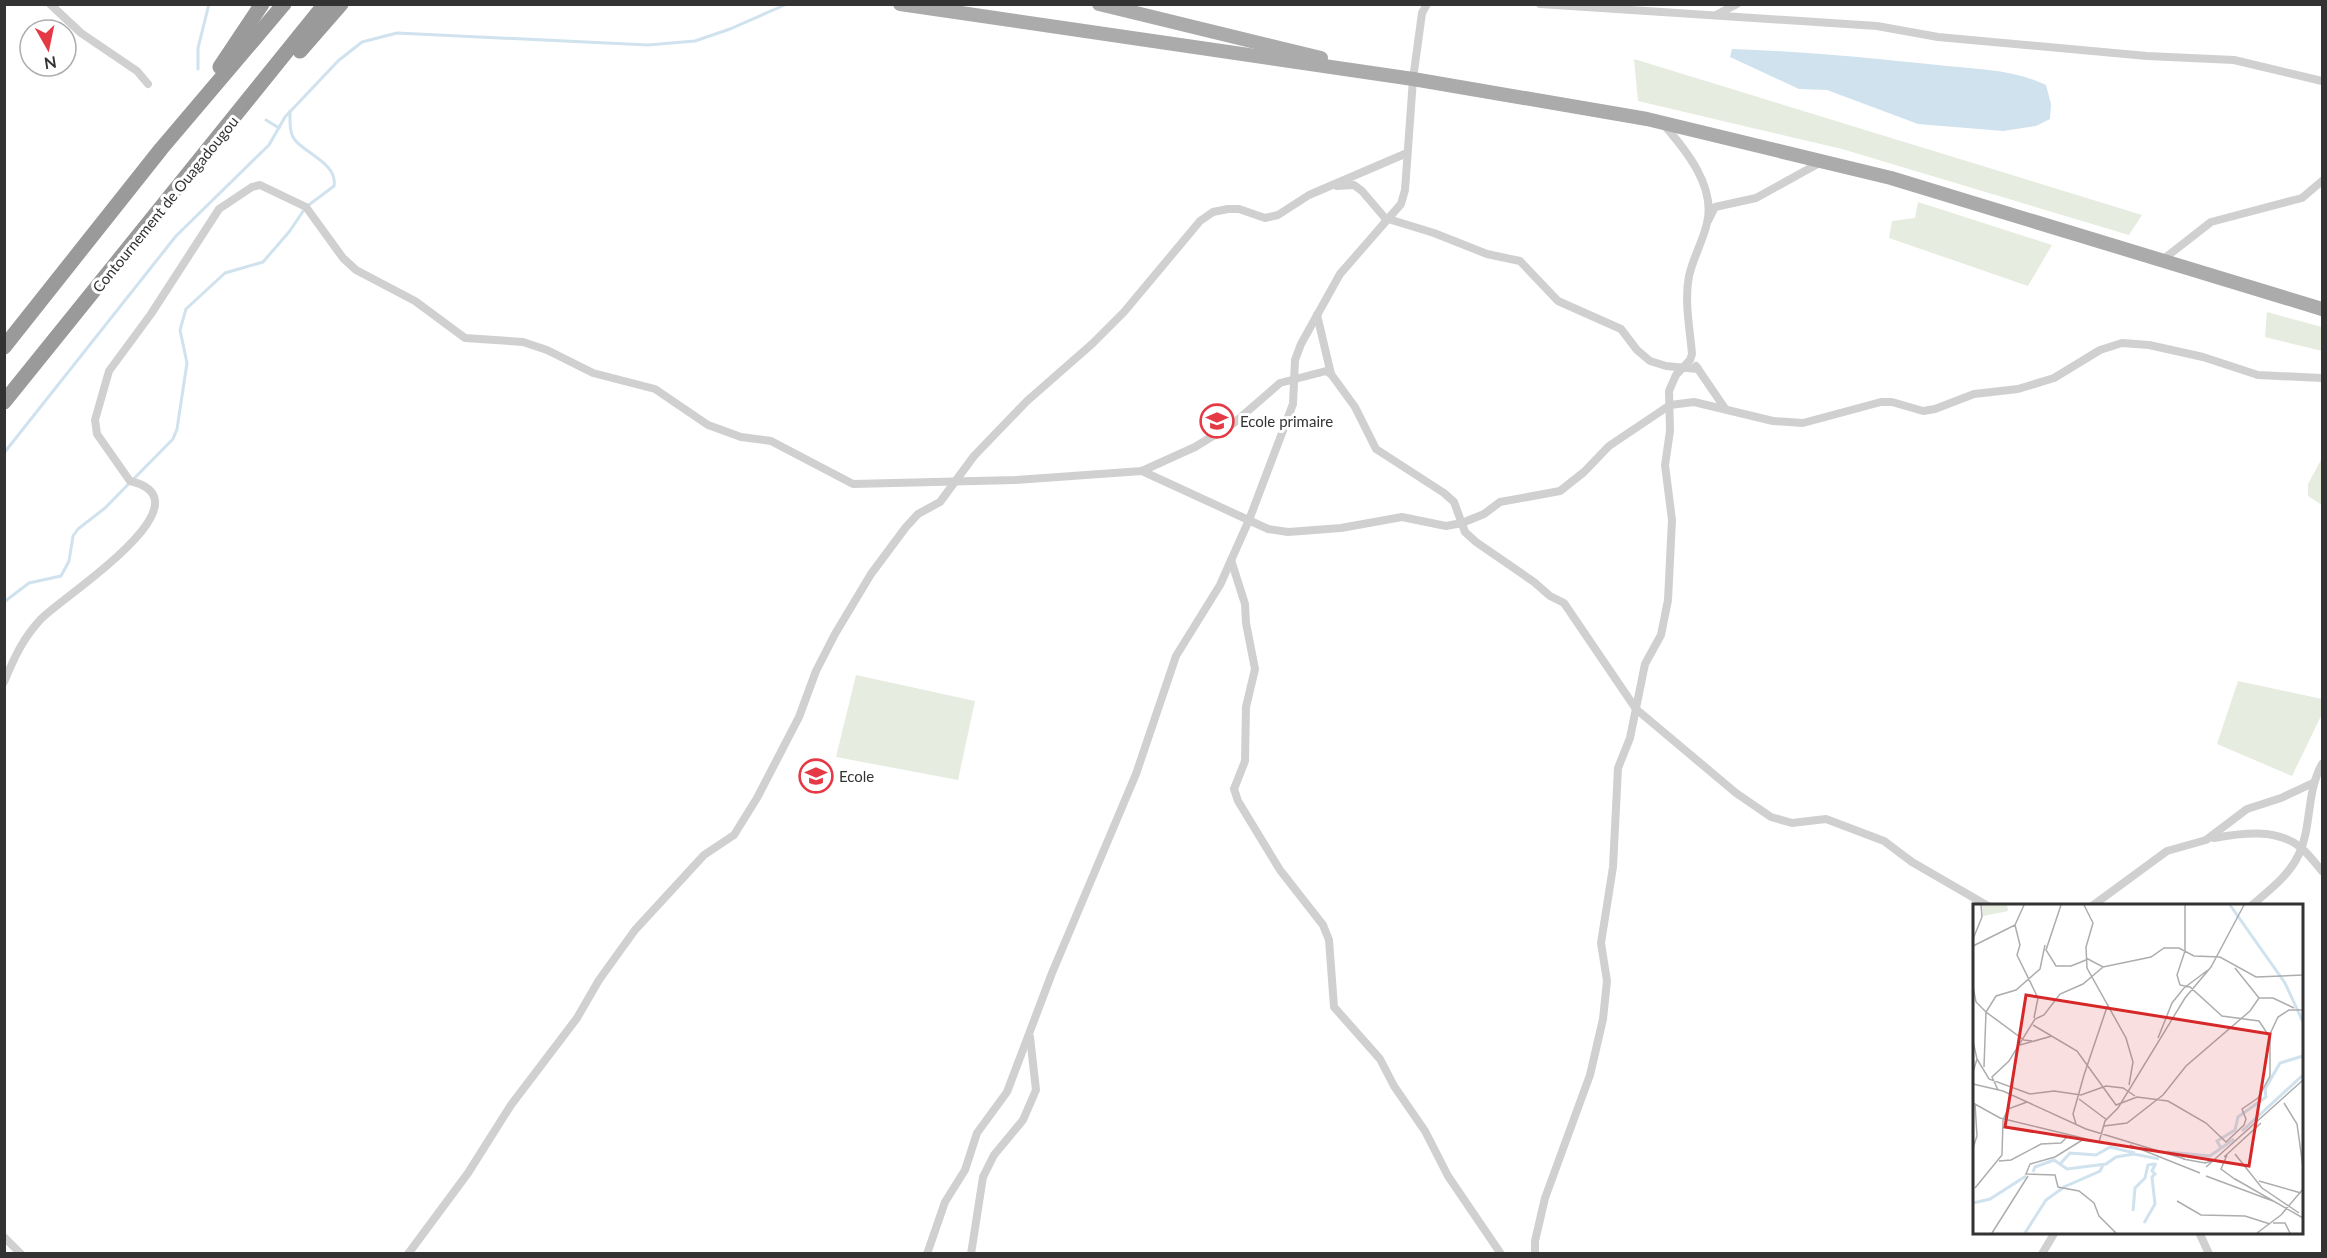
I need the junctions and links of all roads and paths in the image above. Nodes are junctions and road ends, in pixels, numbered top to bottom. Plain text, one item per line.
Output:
1 (50, 4) edge
2 (262, 4) edge
3 (284, 4) edge
4 (325, 4) edge
5 (341, 4) edge
6 (900, 4) edge
7 (1099, 4) edge
8 (1427, 4) edge
9 (1540, 4) edge
10 (1737, 4) edge
11 (1575, 6) edge
12 (1715, 15) junction
13 (1413, 79) junction
14 (2322, 81) edge
15 (148, 84) dead end
16 (1662, 122) junction
17 (161, 149) junction
18 (1407, 153) junction
19 (1823, 161) junction
20 (190, 173) junction
21 (2322, 182) edge
22 (1330, 186) junction
23 (1389, 219) junction
24 (1708, 221) junction
25 (2160, 261) junction
26 (2322, 309) edge
27 (1317, 315) junction
28 (4, 347) edge
29 (1692, 354) junction
30 (1682, 368) junction
31 (1698, 369) junction
32 (1331, 374) junction
33 (1295, 377) junction
34 (2322, 378) edge
35 (4, 402) edge
36 (1670, 405) junction
37 (1724, 407) junction
38 (1142, 471) junction
39 (954, 482) junction
40 (1249, 520) junction
41 (1462, 523) junction
42 (1231, 559) junction
43 (4, 682) edge
44 (1636, 709) junction
45 (2322, 764) edge
46 (2313, 783) junction
47 (2206, 840) junction
48 (2301, 847) junction
49 (2322, 871) edge
50 (1985, 904) edge
51 (2095, 904) edge
52 (2253, 904) edge
53 (1029, 1033) junction
54 (2054, 1234) edge
55 (2199, 1234) edge
56 (4, 1238) edge
57 (21, 1254) edge
58 (408, 1254) edge
59 (927, 1254) edge
60 (971, 1254) edge
61 (1501, 1254) edge
62 (1535, 1254) edge
63 (2042, 1254) edge
64 (2208, 1254) edge

1 - 15 street
2 - 17 highway
3 - 17 highway
4 - 20 highway, Contournement de Ouagadougou
5 - 20 highway
6 - 13 main road
7 - 13 main road
8 - 13 street
9 - 11 street
10 - 12 street
11 - 12 street
12 - 14 street
13 - 16 main road
13 - 18 street
16 - 19 main road
16 - 24 street
17 - 28 highway
18 - 22 street
18 - 23 street
19 - 24 street
19 - 25 main road
20 - 35 highway, Contournement de Ouagadougou
21 - 25 street
22 - 23 street
22 - 39 street
23 - 27 street
23 - 30 street
24 - 29 street
25 - 26 main road
27 - 32 street
27 - 33 street
29 - 30 street
29 - 31 street
30 - 31 street
30 - 36 street
31 - 37 street
32 - 33 street
32 - 41 street
33 - 38 street
33 - 40 street
34 - 37 street
36 - 37 street
36 - 41 street
36 - 44 street
38 - 39 street
38 - 40 street
39 - 43 street
39 - 58 street
40 - 41 street
40 - 42 street
41 - 44 street
42 - 53 street
42 - 61 street
44 - 50 street
44 - 62 street
45 - 46 street
46 - 47 street
46 - 48 street
47 - 48 street
47 - 51 street
48 - 49 street
48 - 52 street
53 - 59 street
53 - 60 street
54 - 63 street
55 - 64 street
56 - 57 street

